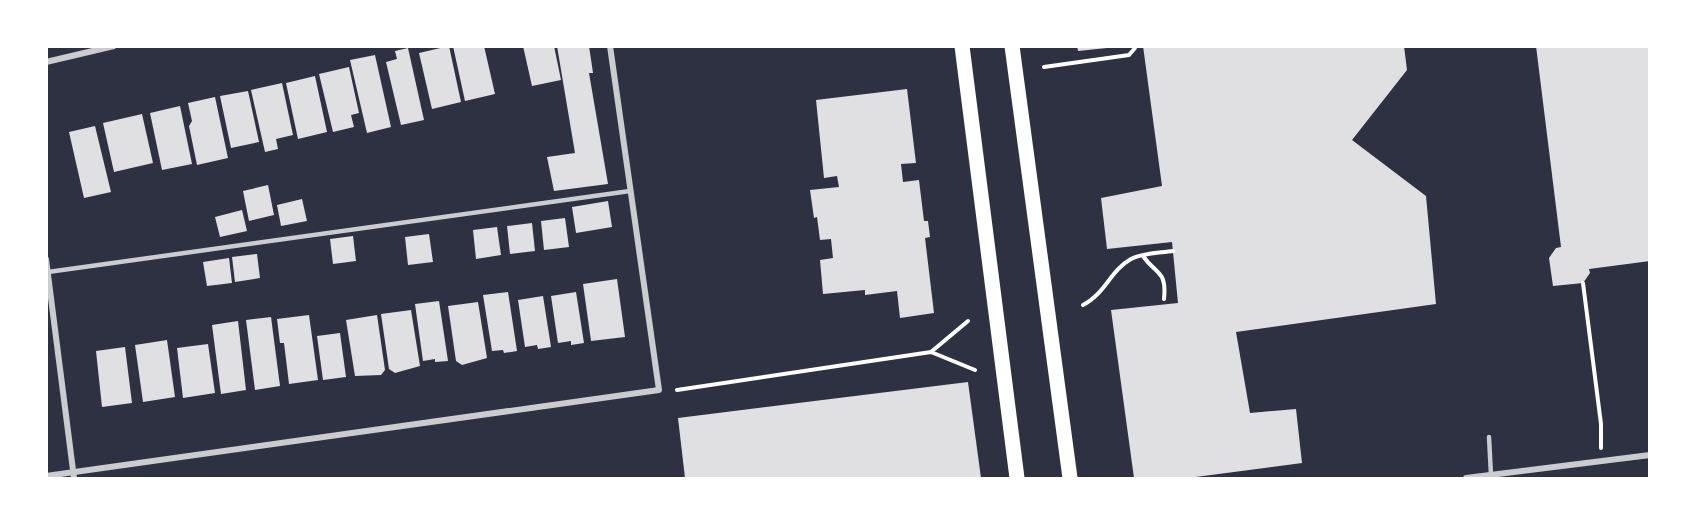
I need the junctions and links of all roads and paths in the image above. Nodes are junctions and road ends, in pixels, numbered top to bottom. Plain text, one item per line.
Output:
1 (114, 46) edge
2 (610, 46) edge
3 (962, 46) edge
4 (1012, 46) edge
5 (1135, 48) edge
6 (46, 62) edge
7 (1044, 67) dead end
8 (630, 191) junction
9 (1173, 251) dead end
10 (1143, 256) junction
11 (46, 259) edge
12 (48, 272) junction
13 (1583, 283) dead end
14 (48, 285) edge
15 (1164, 299) dead end
16 (1083, 305) dead end
17 (968, 321) dead end
18 (931, 352) junction
19 (975, 370) dead end
20 (677, 390) dead end
21 (1488, 437) dead end
22 (1650, 455) edge
23 (1601, 457) dead end
24 (1491, 475) junction
25 (46, 476) edge
26 (74, 476) edge
27 (1017, 478) edge
28 (1070, 478) edge
29 (1466, 478) edge

1 - 6 street
2 - 8 street
3 - 27 main road
4 - 28 main road
5 - 7 path
8 - 12 lane
8 - 26 street
9 - 10 path
10 - 15 path
10 - 16 path
11 - 12 street
12 - 14 street
13 - 23 path
14 - 26 street
17 - 18 path
18 - 19 path
18 - 20 path
21 - 24 lane
22 - 24 street
24 - 29 street
25 - 26 street

